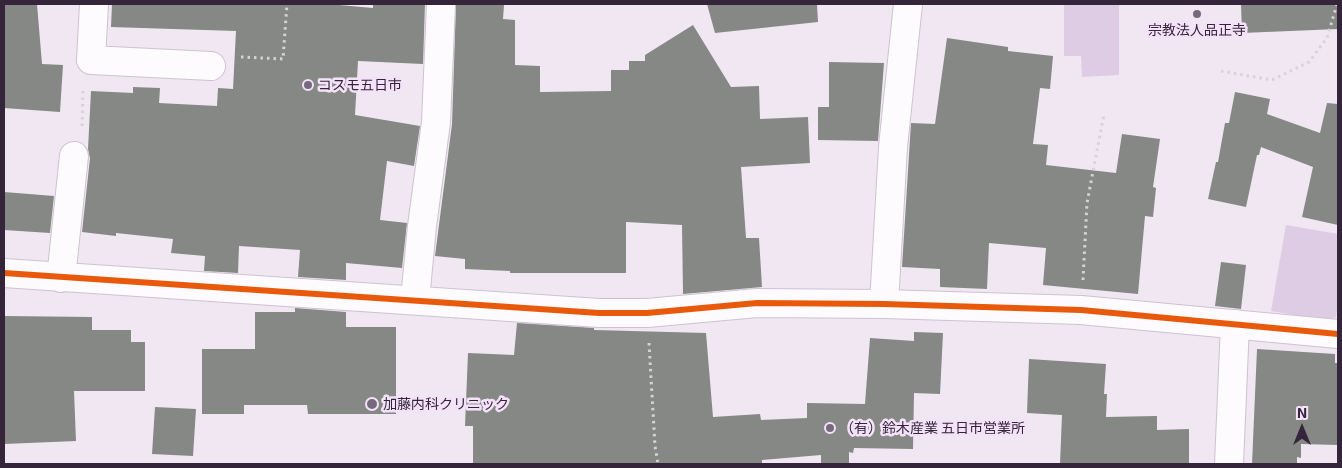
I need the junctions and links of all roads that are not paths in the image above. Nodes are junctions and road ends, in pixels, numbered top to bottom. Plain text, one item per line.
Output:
1 (94, 4) edge
2 (441, 4) edge
3 (908, 4) edge
4 (211, 66) road end
5 (74, 156) road end
6 (4, 273) edge
7 (61, 278) junction
8 (415, 300) junction
9 (884, 304) junction
10 (1235, 324) junction
11 (1338, 334) edge
12 (1229, 464) edge

1 - 4 street
2 - 8 street
3 - 9 street
5 - 7 street
6 - 7 street
7 - 8 street
8 - 9 street
9 - 10 street
10 - 11 street
10 - 12 street

